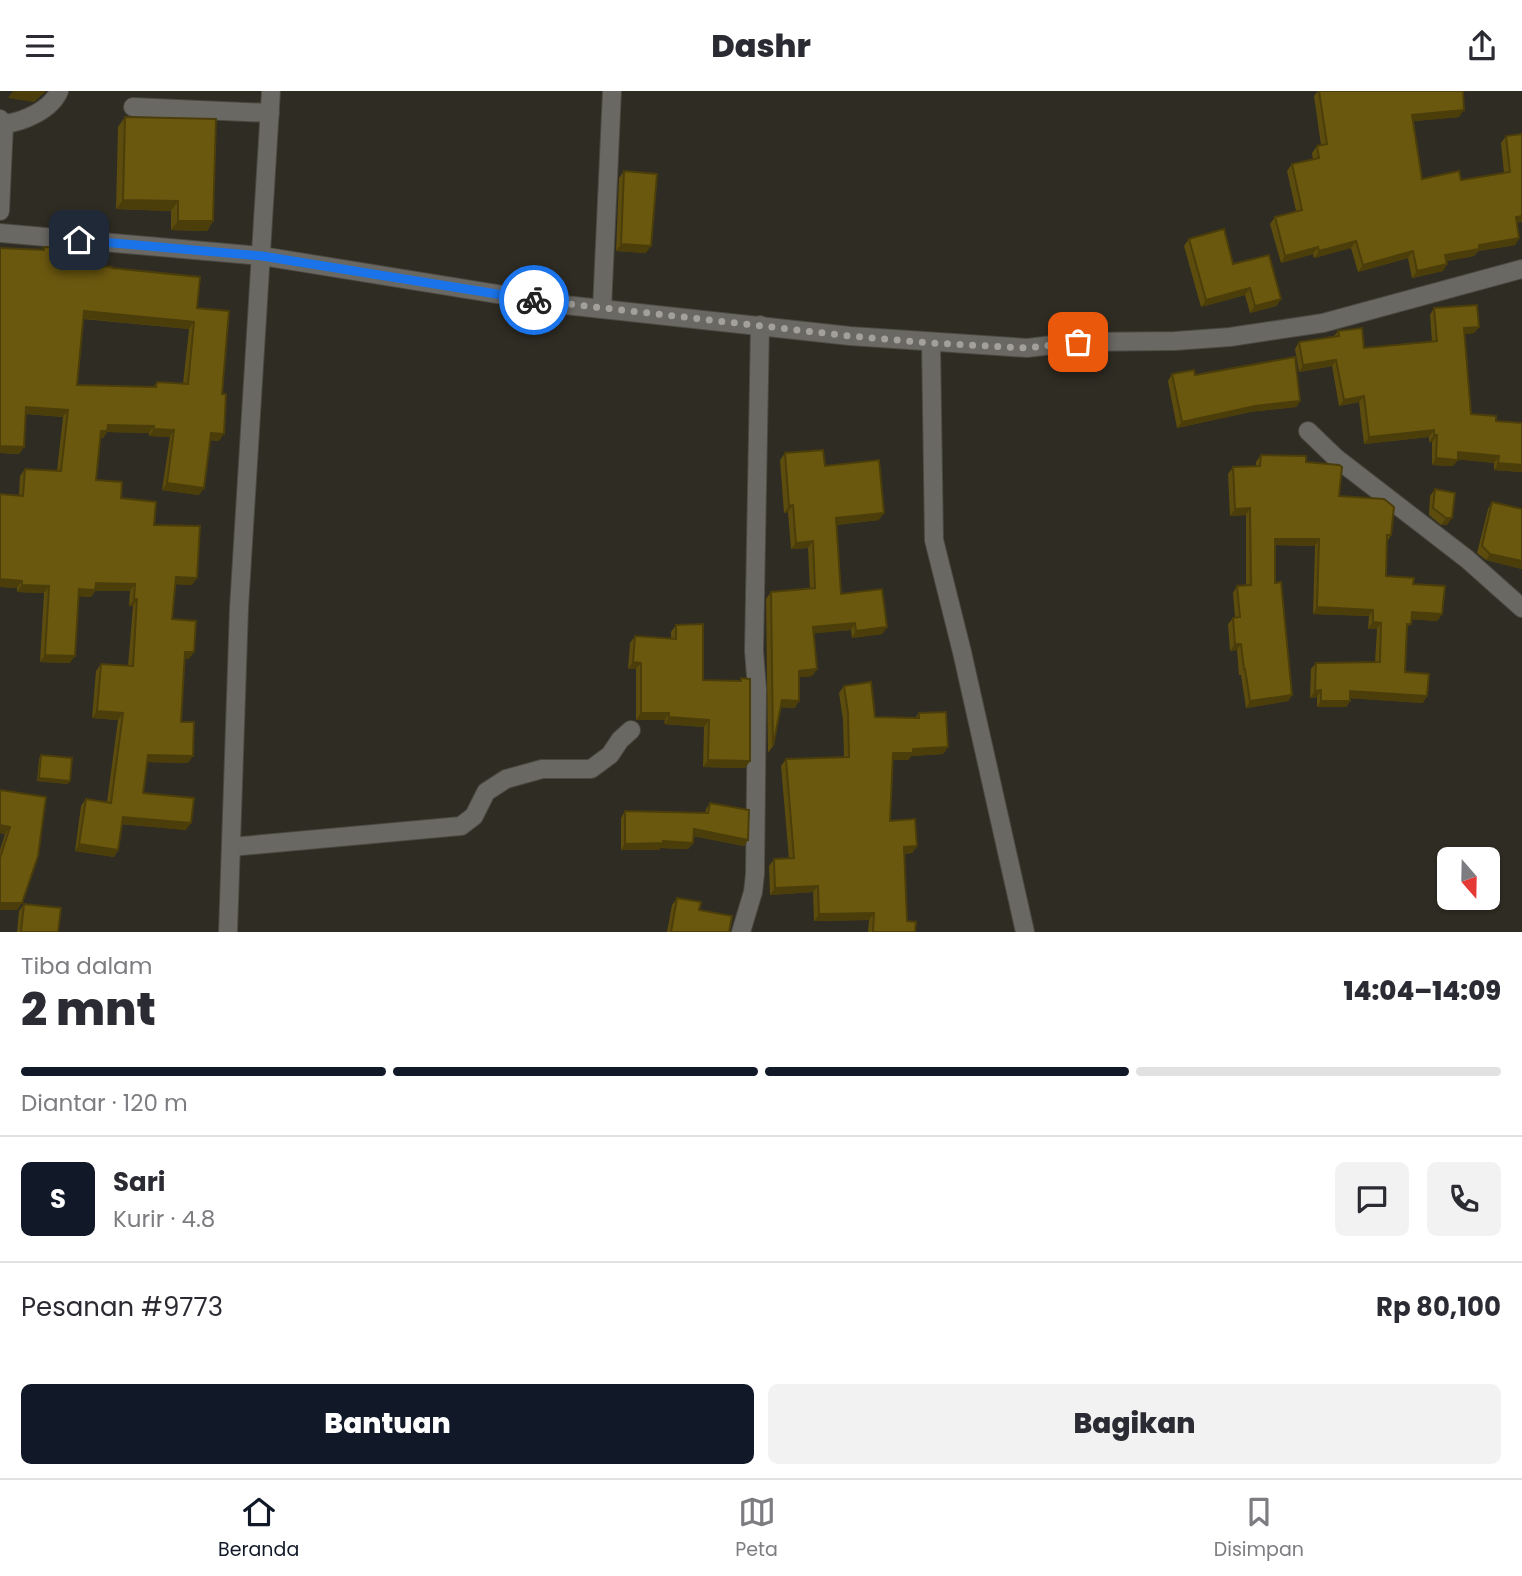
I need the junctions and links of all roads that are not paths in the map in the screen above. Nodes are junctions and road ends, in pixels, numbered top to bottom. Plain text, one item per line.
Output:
1 (59, 91) edge
2 (271, 91) edge
3 (612, 91) edge
4 (132, 107) dead end
5 (270, 113) junction
6 (2, 122) edge
7 (0, 211) edge
8 (0, 233) edge
9 (262, 256) junction
10 (1522, 269) edge
11 (602, 309) junction
12 (760, 325) junction
13 (931, 343) junction
14 (1308, 431) dead end
15 (1515, 602) edge
16 (631, 730) dead end
17 (231, 847) junction
18 (228, 932) edge
19 (741, 932) edge
20 (1025, 932) edge

1 - 6 street
2 - 5 street
3 - 11 street
4 - 5 street
5 - 9 street
6 - 7 street
8 - 9 street
9 - 11 street
9 - 17 street
10 - 13 street
11 - 12 street
12 - 13 street
12 - 19 street
13 - 20 street
14 - 15 street
16 - 17 street
17 - 18 street

